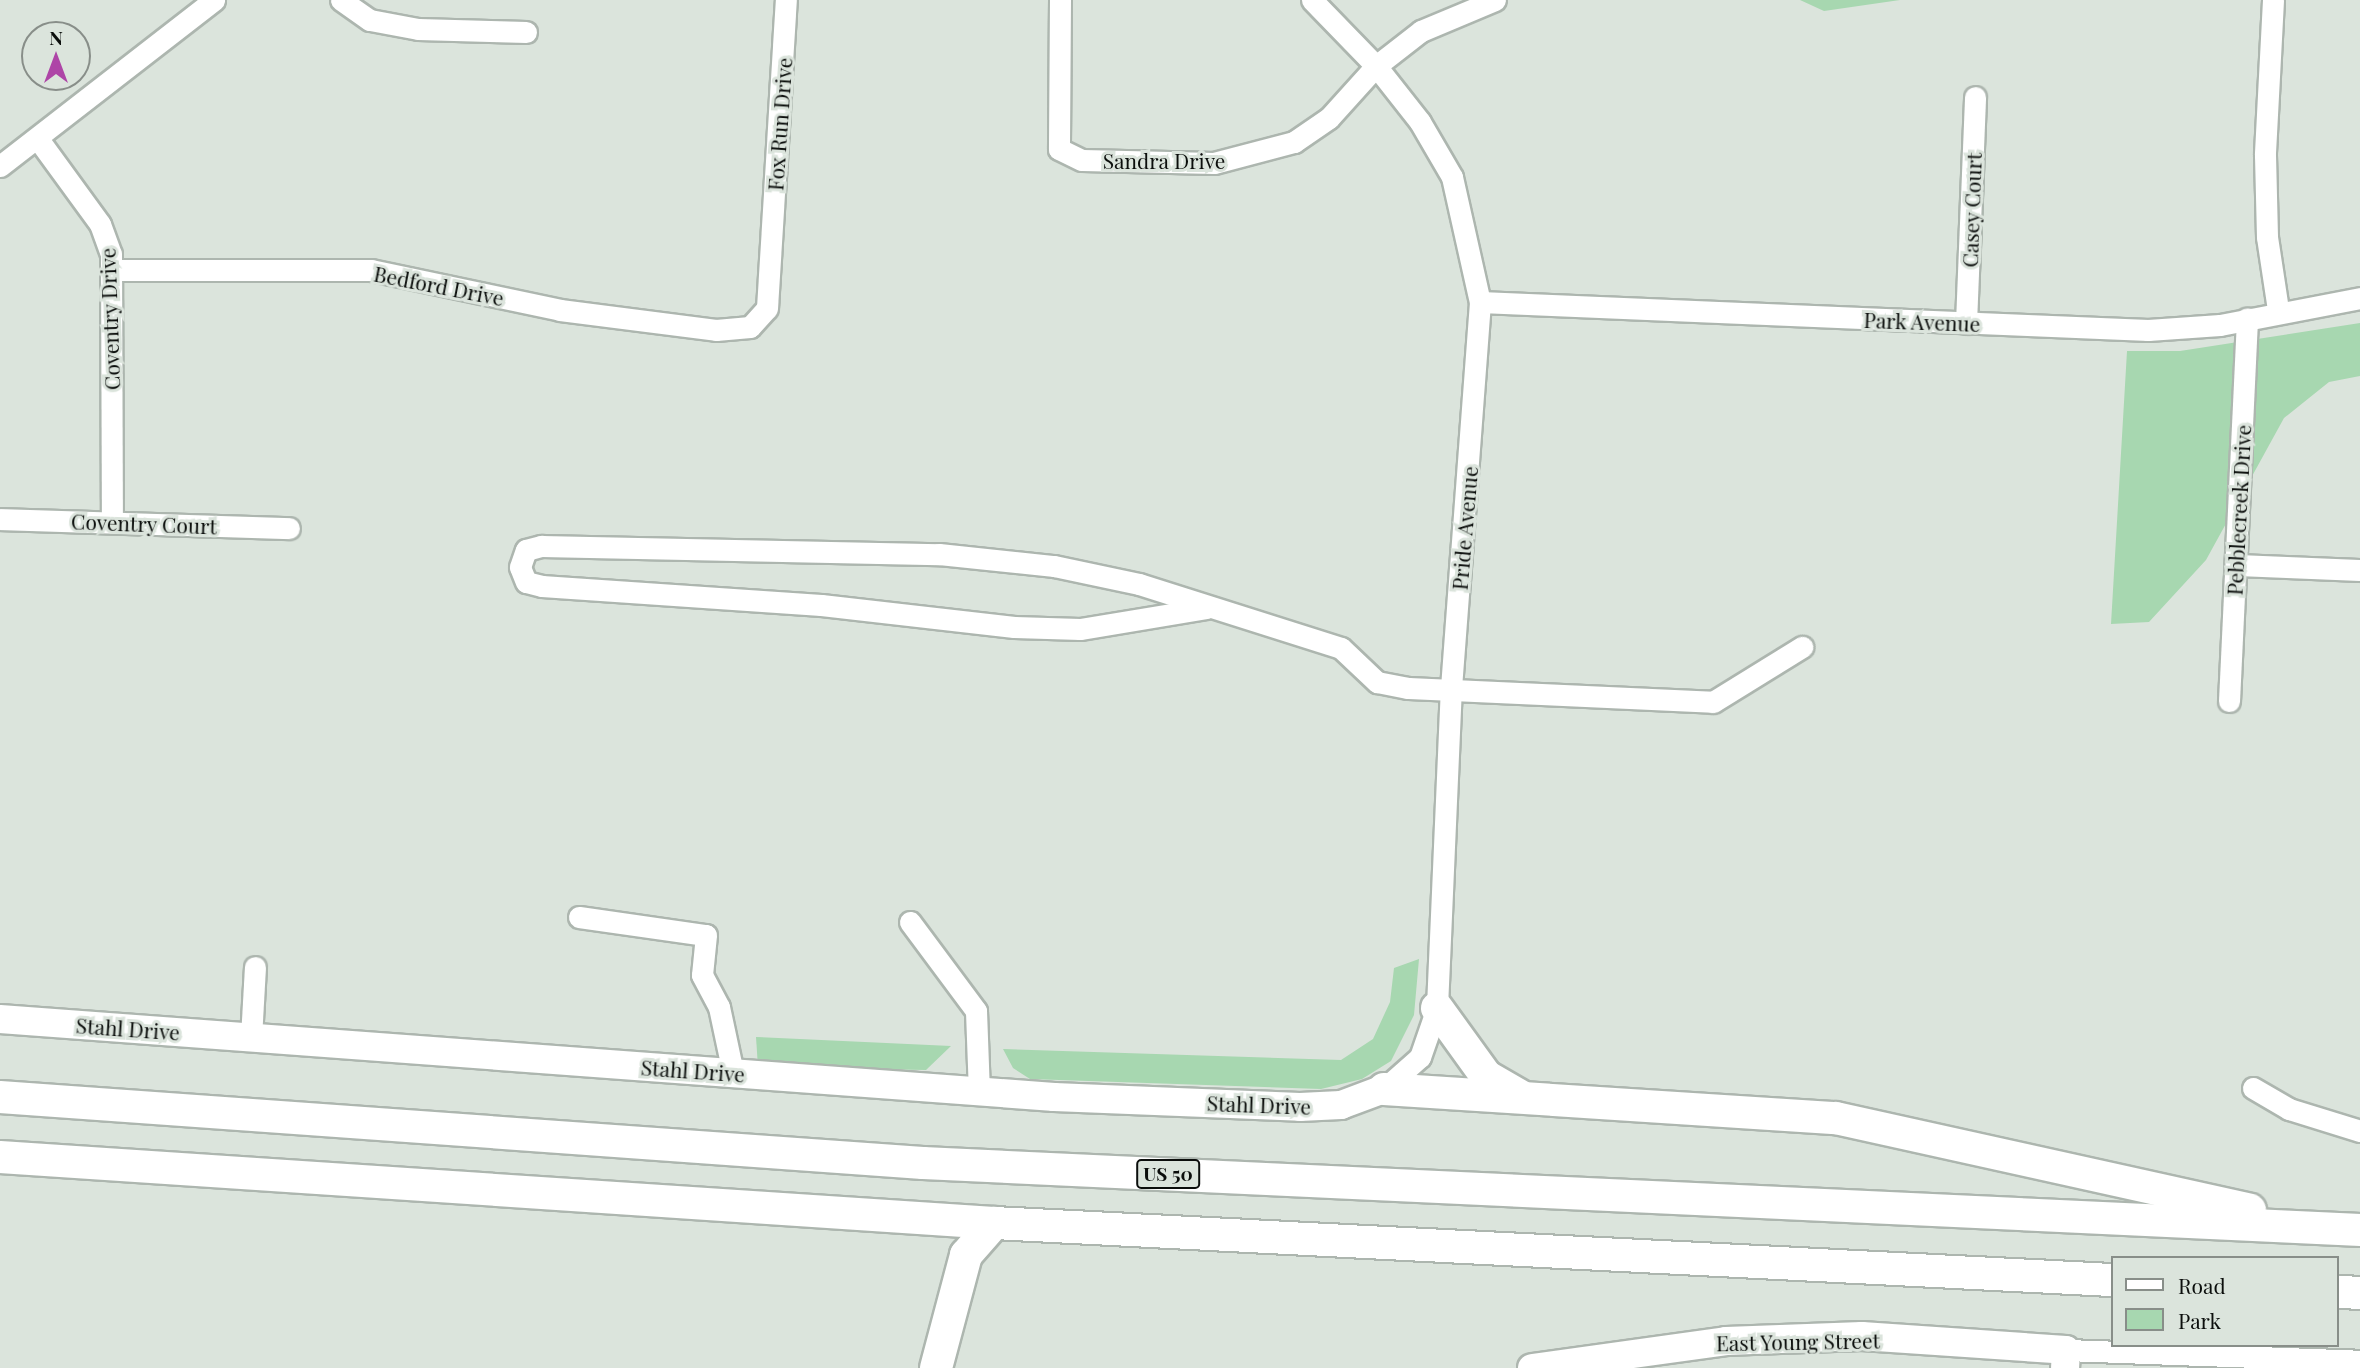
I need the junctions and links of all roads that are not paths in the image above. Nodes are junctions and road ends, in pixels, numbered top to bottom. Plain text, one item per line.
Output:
1 (215, 0) edge
2 (341, 0) edge
3 (786, 0) edge
4 (1059, 0) edge
5 (1312, 0) edge
6 (1495, 0) edge
7 (2273, 0) edge
8 (526, 32) dead end
9 (1376, 66) junction
10 (1975, 97) dead end
11 (37, 139) junction
12 (0, 166) edge
13 (112, 270) junction
14 (2360, 298) edge
15 (1480, 302) junction
16 (2278, 310) junction
17 (2247, 318) junction
18 (1966, 323) junction
19 (723, 330) joint
20 (0, 519) edge
21 (112, 522) junction
22 (289, 528) dead end
23 (2236, 565) junction
24 (2360, 570) edge
25 (1207, 608) junction
26 (1802, 647) dead end
27 (1451, 686) junction
28 (2230, 701) dead end
29 (579, 917) dead end
30 (910, 922) dead end
31 (255, 967) dead end
32 (1437, 1008) junction
33 (0, 1019) edge
34 (251, 1038) junction
35 (733, 1073) junction
36 (2253, 1088) dead end
37 (1384, 1089) junction
38 (979, 1091) junction
39 (0, 1097) edge
40 (1521, 1097) junction
41 (2360, 1131) edge
42 (0, 1157) edge
43 (994, 1223) junction
44 (2348, 1229) edge
45 (2112, 1280) edge
46 (2339, 1292) edge
47 (2360, 1293) edge
48 (2065, 1359) edge
49 (2360, 1361) edge
50 (2234, 1362) edge
51 (936, 1368) edge
52 (1534, 1368) edge

1 - 11 street
2 - 8 street
3 - 19 street, Fox Run Drive
4 - 9 street, Sandra Drive
5 - 9 street, Pride Avenue
6 - 9 street, Sandra Drive
7 - 16 street
9 - 15 street, Pride Avenue
10 - 18 street, Casey Court
11 - 12 street
11 - 13 street, Coventry Drive
13 - 19 street, Bedford Drive
13 - 21 street, Coventry Drive
14 - 16 street, Park Avenue
15 - 18 street, Park Avenue
15 - 27 street, Pride Avenue
16 - 17 street, Park Avenue
17 - 18 street, Park Avenue
17 - 23 street, Pebblecreek Drive
20 - 21 street, Coventry Court
21 - 22 street, Coventry Court
23 - 24 street
23 - 28 street, Pebblecreek Drive
25 - 25 street
25 - 27 street
26 - 27 street
27 - 32 street, Pride Avenue
29 - 35 street
30 - 38 street
31 - 34 street
32 - 37 street, Pride Avenue
32 - 40 highway
33 - 34 main road, Stahl Drive
34 - 35 main road, Stahl Drive
35 - 38 main road, Stahl Drive
36 - 41 street
37 - 38 main road, Stahl Drive
37 - 40 highway
39 - 44 highway, US 50
40 - 44 highway
42 - 43 highway
43 - 45 highway
43 - 51 highway
46 - 47 highway
48 - 50 street
48 - 52 main road, East Young Street
49 - 50 street

